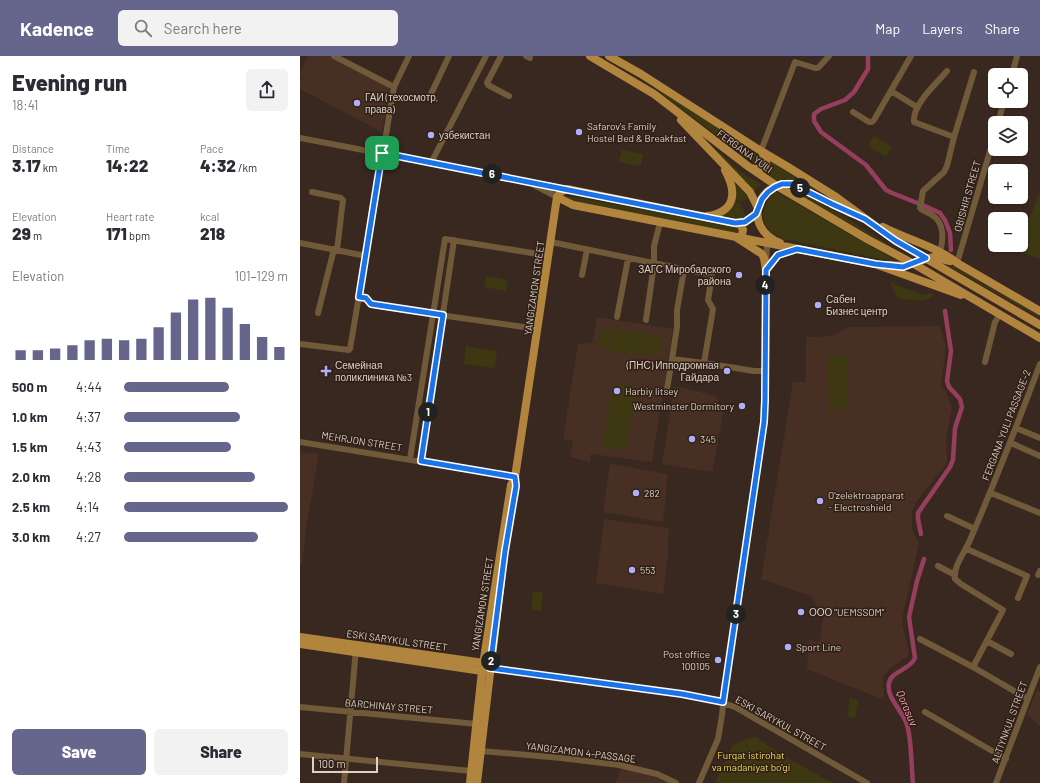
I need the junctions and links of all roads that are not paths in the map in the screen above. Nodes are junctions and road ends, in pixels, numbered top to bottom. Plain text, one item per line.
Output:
1 (334, 56) edge
2 (409, 56) edge
3 (449, 56) edge
4 (486, 56) edge
5 (501, 56) edge
6 (590, 56) edge
7 (609, 56) edge
8 (829, 56) edge
9 (911, 56) edge
10 (1017, 56) edge
11 (1014, 68) edge
12 (947, 71) dead end
13 (974, 72) dead end
14 (394, 87) junction
15 (890, 91) junction
16 (431, 94) dead end
17 (509, 96) dead end
18 (665, 102) junction
19 (917, 107) junction
20 (853, 112) dead end
21 (954, 137) junction
22 (300, 138) edge
23 (761, 151) junction
24 (382, 153) junction
25 (989, 156) edge
26 (432, 162) junction
27 (722, 164) junction
28 (749, 167) junction
29 (527, 182) junction
30 (777, 186) junction
31 (567, 189) junction
32 (312, 192) dead end
33 (557, 197) junction
34 (573, 205) junction
35 (757, 211) junction
36 (702, 217) junction
37 (554, 218) junction
38 (865, 219) junction
39 (660, 223) junction
40 (735, 223) junction
41 (764, 232) junction
42 (737, 238) junction
43 (454, 240) junction
44 (300, 243) edge
45 (767, 244) junction
46 (550, 246) junction
47 (797, 249) junction
48 (335, 250) junction
49 (587, 250) junction
50 (912, 251) junction
51 (940, 251) junction
52 (366, 256) junction
53 (926, 258) junction
54 (628, 259) junction
55 (957, 263) junction
56 (654, 264) junction
57 (875, 264) junction
58 (914, 264) junction
59 (684, 270) junction
60 (766, 270) junction
61 (582, 275) dead end
62 (359, 297) junction
63 (976, 300) junction
64 (1040, 311) edge
65 (318, 313) dead end
66 (433, 314) junction
67 (1000, 314) junction
68 (443, 315) junction
69 (617, 317) dead end
70 (646, 320) dead end
71 (1040, 326) edge
72 (538, 329) junction
73 (1040, 338) edge
74 (300, 344) edge
75 (672, 359) junction
76 (985, 362) dead end
77 (704, 363) junction
78 (1040, 364) edge
79 (765, 371) junction
80 (667, 389) dead end
81 (1016, 428) junction
82 (1040, 438) edge
83 (300, 442) edge
84 (1011, 444) junction
85 (1040, 456) edge
86 (410, 459) junction
87 (421, 461) junction
88 (515, 477) junction
89 (991, 493) junction
90 (1040, 513) edge
91 (947, 516) dead end
92 (975, 529) junction
93 (967, 549) junction
94 (938, 566) dead end
95 (955, 574) junction
96 (1018, 598) dead end
97 (300, 637) edge
98 (920, 639) dead end
99 (987, 641) junction
100 (300, 644) edge
101 (356, 648) junction
102 (1011, 654) dead end
103 (485, 667) junction
104 (973, 667) junction
105 (1040, 667) edge
106 (1028, 699) junction
107 (723, 702) junction
108 (300, 707) edge
109 (925, 712) dead end
110 (350, 713) junction
111 (477, 724) junction
112 (481, 751) junction
113 (300, 754) edge
114 (346, 759) junction
115 (1006, 759) junction
116 (471, 771) junction
117 (344, 783) edge
118 (470, 783) edge
119 (477, 783) edge
120 (676, 783) edge
121 (699, 783) edge
122 (868, 783) edge
123 (996, 783) edge

1 - 14 street
2 - 14 street
3 - 16 street
4 - 26 street
5 - 17 street
6 - 18 main road, FERGANA YULI
7 - 23 main road, FERGANA YULI
8 - 23 street
9 - 15 street
10 - 11 street
12 - 19 street
13 - 21 street
14 - 24 street
15 - 19 street
15 - 20 street
18 - 27 main road
18 - 28 main road, FERGANA YULI
19 - 21 street
21 - 51 street
22 - 24 street
23 - 28 main road
23 - 38 main road, FERGANA YULI
24 - 26 street
24 - 52 street
25 - 55 street, OBISHIR STREET
26 - 29 street
27 - 35 main road
27 - 36 main road
28 - 30 main road, FERGANA YULI
29 - 31 street
29 - 33 street
30 - 35 main road
30 - 38 main road
30 - 58 main road, FERGANA YULI
31 - 33 main road
31 - 36 main road
32 - 48 street
33 - 34 main road
33 - 37 main road, YANGIZAMON STREET
34 - 37 main road
34 - 39 main road
35 - 40 main road
35 - 41 main road
36 - 40 main road
37 - 46 main road, YANGIZAMON STREET
38 - 50 main road, FERGANA YULI
38 - 51 main road
39 - 42 main road
39 - 56 street
40 - 42 main road
41 - 45 main road
41 - 47 main road
42 - 45 main road
42 - 60 main road
43 - 46 street
43 - 66 street
43 - 68 street
44 - 48 street
45 - 47 main road
45 - 60 street
46 - 49 street
46 - 72 main road, YANGIZAMON STREET
47 - 57 main road
47 - 60 main road
48 - 52 street
48 - 65 street
49 - 54 street
49 - 61 street
50 - 53 main road, FERGANA YULI
50 - 58 main road
51 - 55 main road
52 - 62 street
53 - 55 main road
53 - 58 main road
53 - 71 main road, FERGANA YULI
54 - 56 street
54 - 69 street
55 - 64 main road
56 - 59 street
56 - 70 street
57 - 58 main road
57 - 63 main road
58 - 63 main road, FERGANA YULI
59 - 75 street
59 - 77 street
60 - 79 street
62 - 66 street
62 - 74 street
63 - 67 main road, FERGANA YULI
66 - 68 street
66 - 86 street
67 - 73 main road, FERGANA YULI
67 - 76 street
68 - 72 street
68 - 87 street
72 - 88 main road, YANGIZAMON STREET
75 - 77 street
75 - 80 street
77 - 79 street
78 - 81 street, FERGANA YULI PASSAGE-2
79 - 107 street
81 - 82 street
81 - 84 street, FERGANA YULI PASSAGE-2
83 - 86 street, MEHRJON STREET
84 - 85 street
84 - 89 street, FERGANA YULI PASSAGE-2
86 - 87 street, MEHRJON STREET
87 - 88 street, MEHRJON STREET
88 - 103 main road, YANGIZAMON STREET
89 - 90 street, FERGANA YULI PASSAGE-2
89 - 92 street, FERGANA YULI PASSAGE-2
91 - 92 street
92 - 93 street, FERGANA YULI PASSAGE-2
93 - 95 street, FERGANA YULI PASSAGE-2
93 - 96 street
94 - 95 street
95 - 99 street
97 - 101 main road, ESKI SARYKUL STREET
98 - 104 street
99 - 102 street
99 - 104 street
100 - 101 main road, ESKI SARYKUL STREET
101 - 103 main road, ESKI SARYKUL STREET
101 - 110 street
103 - 107 street, ESKI SARYKUL STREET
103 - 111 main road, YANGIZAMON STREET
103 - 112 main road, YANGIZAMON STREET
104 - 106 street
105 - 106 street, ALTIYNKUL STREET
106 - 115 street, ALTIYNKUL STREET
107 - 121 street
107 - 122 street, ESKI SARYKUL STREET
108 - 110 street, BARCHINAY STREET
109 - 115 street
110 - 111 street, BARCHINAY STREET
110 - 114 street
111 - 116 main road, YANGIZAMON STREET
112 - 119 main road, YANGIZAMON STREET
112 - 120 street, YANGIZAMON 4-PASSAGE
113 - 114 street
114 - 116 street
114 - 117 street
115 - 123 street, ALTIYNKUL STREET
116 - 118 main road, YANGIZAMON STREET

